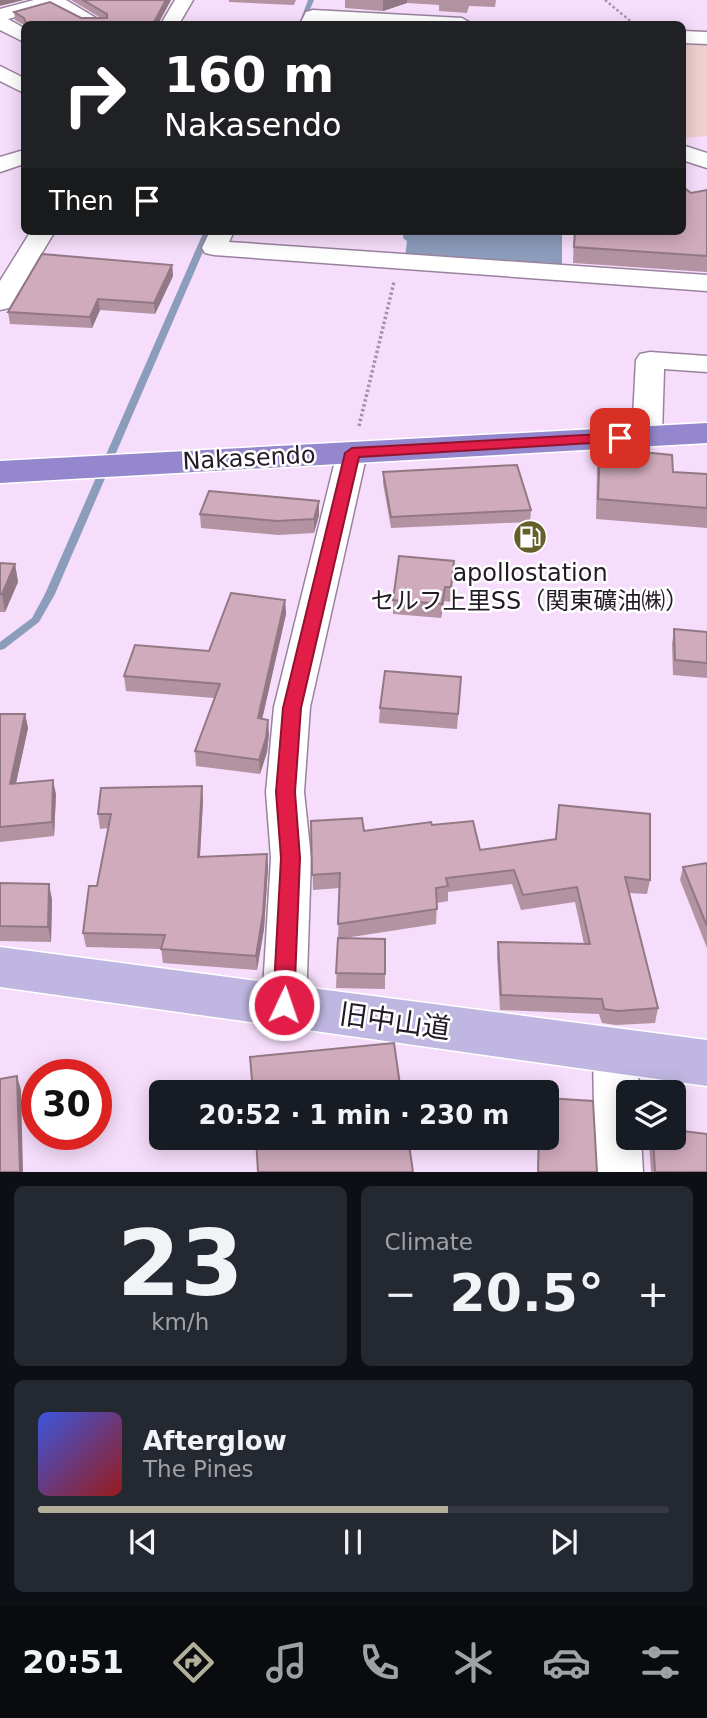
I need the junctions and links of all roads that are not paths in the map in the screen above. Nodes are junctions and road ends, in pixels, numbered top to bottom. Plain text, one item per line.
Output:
1 (54, 0) edge
2 (184, 0) edge
3 (0, 15) edge
4 (91, 21) edge
5 (172, 21) edge
6 (310, 21) edge
7 (406, 21) edge
8 (0, 22) edge
9 (21, 35) edge
10 (686, 37) edge
11 (707, 38) edge
12 (0, 72) edge
13 (21, 85) edge
14 (686, 153) edge
15 (21, 158) edge
16 (707, 161) edge
17 (0, 165) edge
18 (40, 235) edge
19 (220, 235) edge
20 (707, 283) edge
21 (4, 285) edge
22 (707, 364) edge
23 (707, 433) edge
24 (647, 436) junction
25 (352, 453) junction
26 (0, 472) edge
27 (0, 967) edge
28 (284, 1005) junction
29 (615, 1050) junction
30 (707, 1063) edge
31 (620, 1172) edge

1 - 3 street
1 - 4 street
2 - 5 street
6 - 7 street
8 - 9 street
10 - 11 street
12 - 13 street
14 - 16 street
15 - 17 street
18 - 21 street
19 - 20 street
22 - 24 street
23 - 24 highway, Nakasendo
24 - 25 highway, Nakasendo
25 - 26 highway, Nakasendo
25 - 28 street
27 - 28 main road, 旧中山道
28 - 29 main road, 旧中山道
29 - 30 main road, 旧中山道
29 - 31 street

